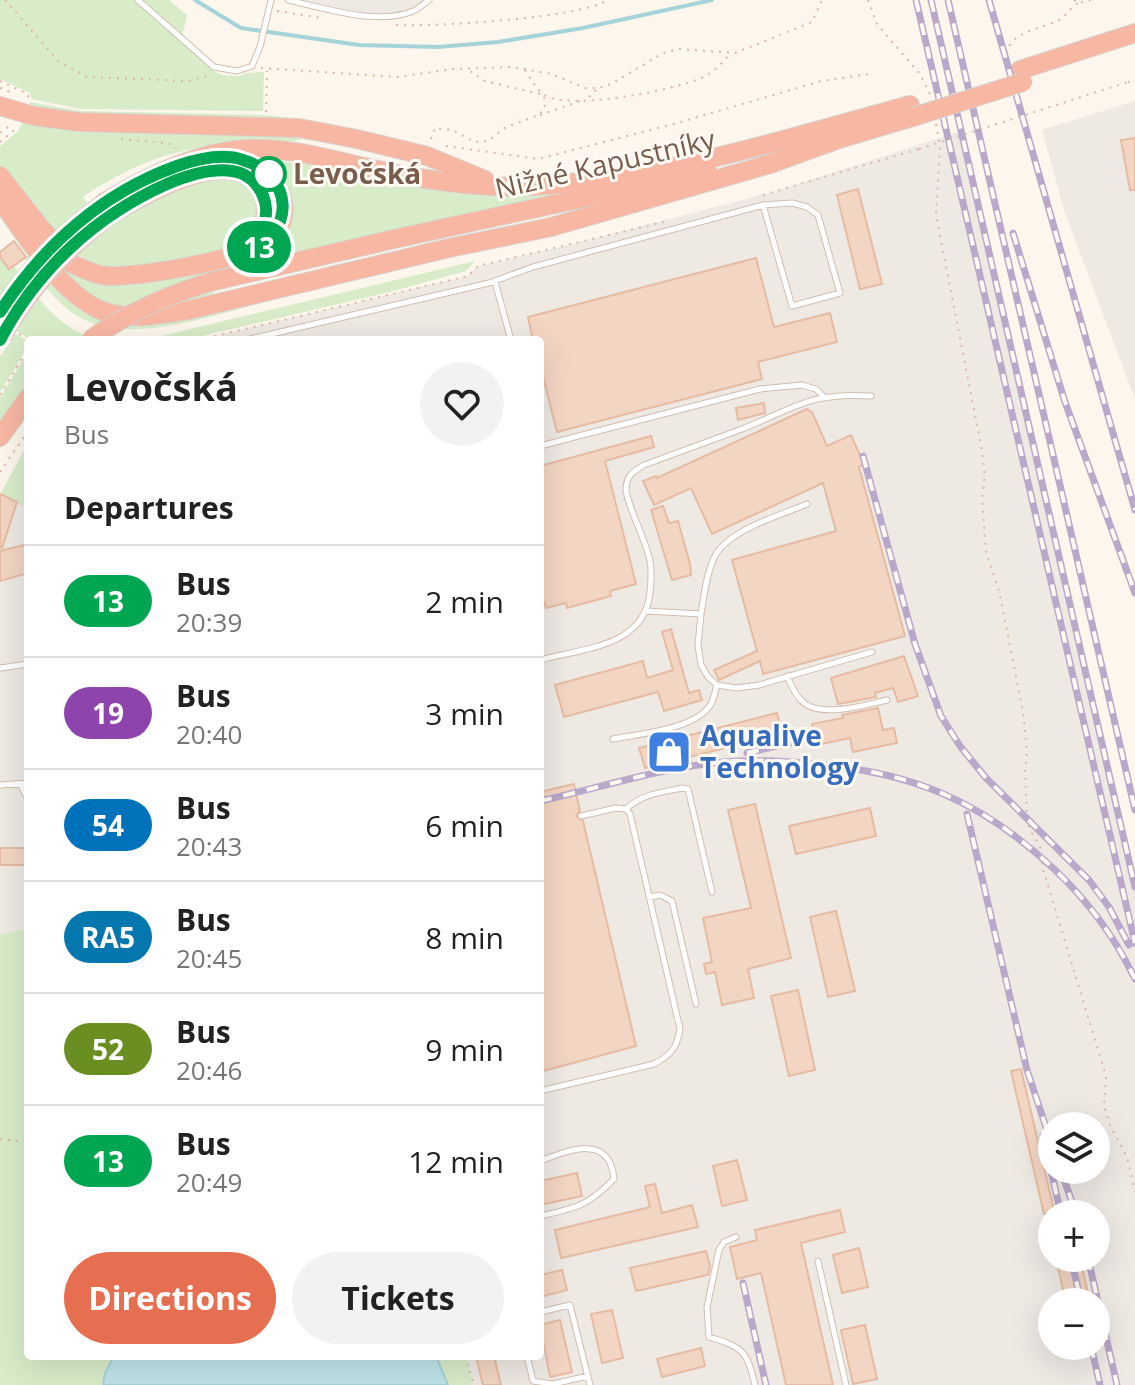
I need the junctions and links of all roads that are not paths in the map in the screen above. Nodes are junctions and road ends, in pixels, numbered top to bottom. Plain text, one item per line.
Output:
1 (138, 0) edge
2 (271, 0) edge
3 (288, 0) edge
4 (429, 0) edge
5 (1135, 33) edge
6 (1135, 45) edge
7 (1091, 53) junction
8 (8, 105) edge
9 (911, 111) junction
10 (836, 140) junction
11 (205, 158) junction
12 (0, 176) edge
13 (499, 186) junction
14 (0, 200) edge
15 (763, 205) junction
16 (109, 207) junction
17 (36, 247) junction
18 (245, 251) junction
19 (74, 263) junction
20 (495, 282) junction
21 (0, 312) edge
22 (96, 336) edge
23 (263, 336) edge
24 (510, 336) edge
25 (1, 338) edge
26 (823, 396) junction
27 (871, 396) dead end
28 (24, 404) edge
29 (0, 437) edge
30 (544, 445) edge
31 (807, 504) dead end
32 (646, 611) junction
33 (701, 614) junction
34 (872, 652) dead end
35 (544, 659) edge
36 (24, 665) edge
37 (0, 668) edge
38 (787, 676) junction
39 (717, 685) junction
40 (887, 700) dead end
41 (613, 739) dead end
42 (20, 784) junction
43 (24, 784) edge
44 (0, 785) edge
45 (24, 792) edge
46 (626, 809) junction
47 (581, 816) dead end
48 (712, 892) dead end
49 (650, 897) junction
50 (696, 1004) dead end
51 (544, 1090) edge
52 (544, 1159) edge
53 (544, 1215) edge
54 (736, 1237) dead end
55 (818, 1261) dead end
56 (544, 1311) edge
57 (528, 1360) edge
58 (588, 1376) junction
59 (590, 1385) edge
60 (755, 1385) edge
61 (846, 1385) edge

1 - 2 lane
3 - 4 lane
5 - 7 highway, Nižné Kapustníky
6 - 7 highway, Nižné Kapustníky
7 - 9 highway, Nižné Kapustníky, bridge
8 - 13 highway
9 - 10 highway, Nižné Kapustníky
9 - 13 highway, Nižné Kapustníky
10 - 17 highway
10 - 22 highway, Nižné Kapustníky, bridge
11 - 13 highway, Nižné Kapustníky
11 - 16 highway, Nižné Kapustníky
11 - 18 highway
12 - 19 highway
14 - 17 highway
15 - 15 lane
15 - 20 lane
16 - 18 highway
16 - 21 highway, bridge
16 - 25 highway, bridge
17 - 19 highway
18 - 19 highway
20 - 23 lane
20 - 24 lane
26 - 27 lane
26 - 30 lane
26 - 32 lane
28 - 29 highway
31 - 33 lane
32 - 33 lane
32 - 35 lane
33 - 39 lane
34 - 38 lane
36 - 37 lane
38 - 39 lane
38 - 40 lane
39 - 41 lane
42 - 43 lane
42 - 44 lane
42 - 45 lane
46 - 47 lane
46 - 48 lane
46 - 49 lane
49 - 50 lane
49 - 51 lane
52 - 53 lane
54 - 60 lane
55 - 61 lane
56 - 58 lane
57 - 58 lane
58 - 59 lane

